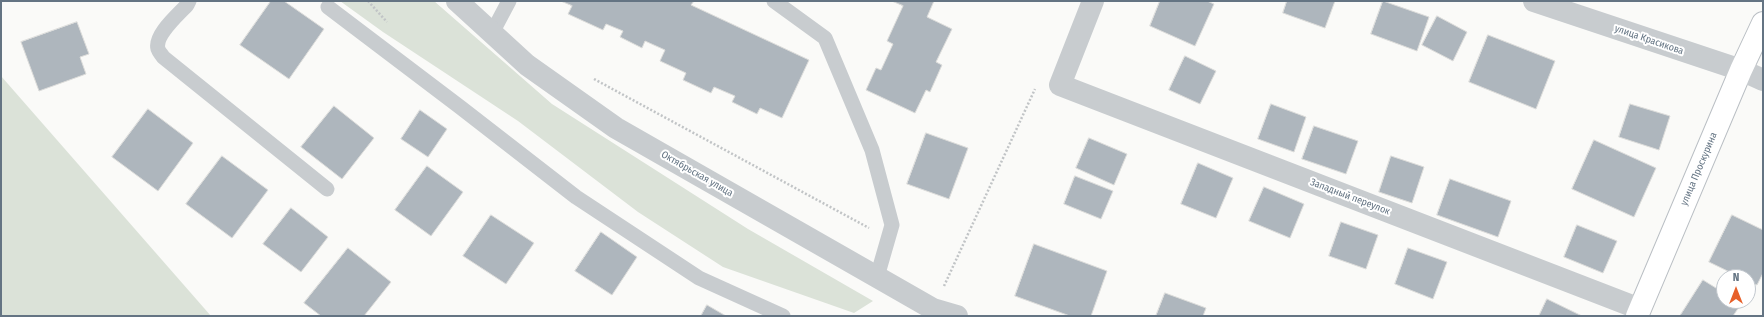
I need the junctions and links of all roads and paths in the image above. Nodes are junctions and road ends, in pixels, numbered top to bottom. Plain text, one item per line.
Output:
1 (189, 1) edge
2 (457, 1) edge
3 (509, 1) edge
4 (774, 1) edge
5 (1093, 1) edge
6 (1534, 1) edge
7 (328, 7) dead end
8 (1763, 23) edge
9 (492, 33) junction
10 (1741, 70) junction
11 (587, 75) dead end
12 (1763, 80) edge
13 (1060, 85) junction
14 (327, 189) dead end
15 (888, 238) junction
16 (877, 277) junction
17 (929, 312) edge
18 (1638, 313) edge
19 (783, 316) edge
20 (957, 316) edge

1 - 14 lane
2 - 9 street, Октябрьская улица
3 - 9 lane
4 - 15 lane
5 - 13 street
6 - 10 street, улица Красикова
7 - 19 lane
8 - 10 street, улица Проскурина
9 - 16 street, Октябрьская улица
10 - 12 street, улица Красикова
10 - 18 street, улица Проскурина
11 - 15 path
13 - 17 path
13 - 18 street, Западный переулок
15 - 16 lane
16 - 17 street, Октябрьская улица
17 - 20 street, Октябрьская улица

